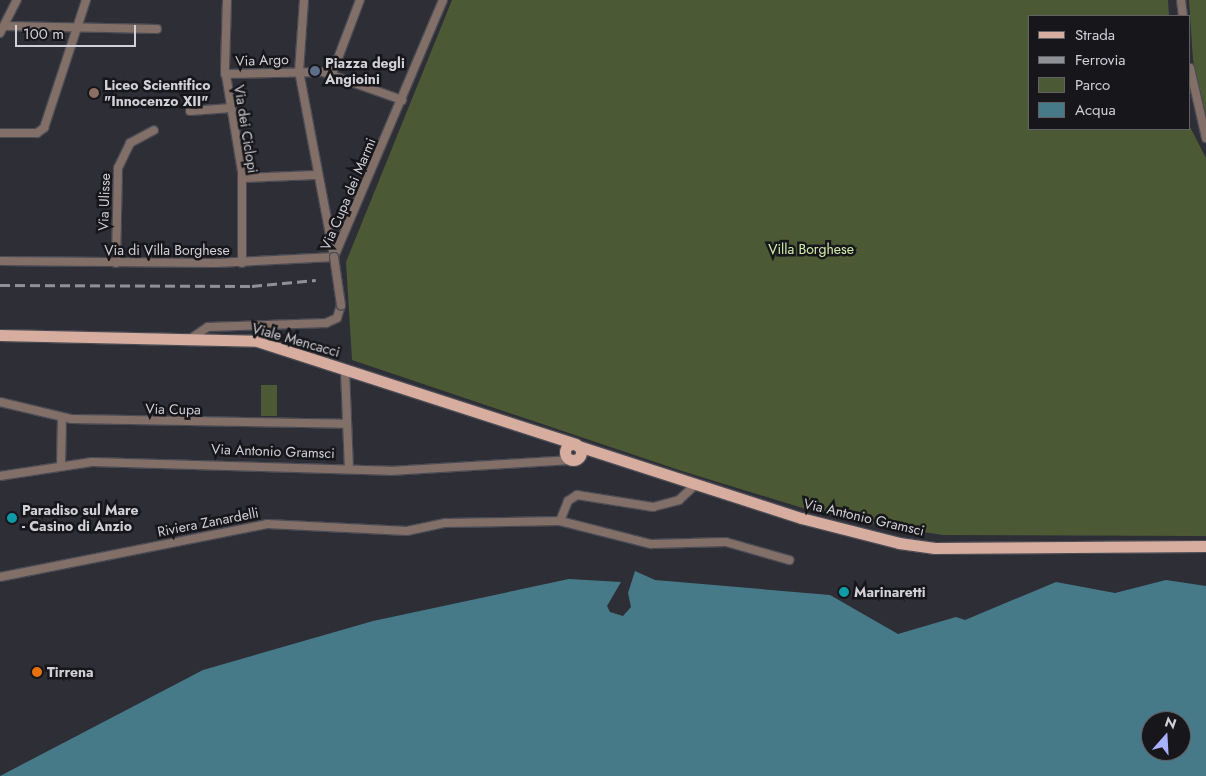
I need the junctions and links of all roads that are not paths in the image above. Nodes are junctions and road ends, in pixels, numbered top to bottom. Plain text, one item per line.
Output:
1 (17, 0) edge
2 (86, 0) edge
3 (227, 0) edge
4 (304, 0) edge
5 (360, 0) edge
6 (443, 0) edge
7 (1181, 0) edge
8 (1182, 15) edge
9 (74, 26) junction
10 (2, 29) edge
11 (157, 29) dead end
12 (299, 71) junction
13 (1191, 72) edge
14 (225, 74) junction
15 (332, 74) junction
16 (402, 100) junction
17 (231, 108) junction
18 (190, 111) dead end
19 (154, 130) dead end
20 (0, 133) edge
21 (1206, 138) edge
22 (317, 175) junction
23 (242, 178) junction
24 (334, 257) junction
25 (0, 261) edge
26 (116, 263) junction
27 (242, 263) junction
28 (0, 335) edge
29 (193, 337) junction
30 (346, 370) junction
31 (0, 402) edge
32 (62, 418) junction
33 (347, 424) junction
34 (542, 435) junction
35 (577, 445) junction
36 (569, 456) junction
37 (614, 458) junction
38 (61, 465) junction
39 (349, 469) junction
40 (0, 476) edge
41 (695, 485) junction
42 (560, 521) junction
43 (1206, 546) edge
44 (789, 560) dead end
45 (0, 577) edge

1 - 10 street
2 - 9 street
3 - 14 street, Via dei Ciclopi
4 - 12 street
5 - 15 street
6 - 16 street, Via Cupa dei Marmi
7 - 8 street
9 - 10 street
9 - 11 street
9 - 20 street
12 - 14 street, Via Argo
12 - 15 street
12 - 22 street
13 - 21 street
14 - 17 street, Via dei Ciclopi
15 - 16 street
16 - 24 street, Via Cupa dei Marmi
17 - 18 street
17 - 23 street, Via dei Ciclopi
19 - 26 street, Via Ulisse
22 - 23 street
22 - 24 street
23 - 27 street, Via dei Ciclopi
24 - 27 street, Via di Villa Borghese
24 - 29 street, Via Cupa dei Marmi, bridge
25 - 26 street, Via di Villa Borghese
26 - 27 street, Via di Villa Borghese
28 - 29 main road, Viale Mencacci
29 - 30 main road, Viale Mencacci
30 - 33 street
30 - 34 main road, Viale Mencacci
31 - 32 street, Via Cupa
32 - 33 street, Via Cupa
32 - 38 street
33 - 39 street
34 - 35 main road, Viale Mencacci
34 - 36 main road, Viale Mencacci
35 - 36 main road
35 - 37 main road, Via Antonio Gramsci
36 - 37 main road, Via Antonio Gramsci
36 - 39 street, Via Antonio Gramsci
37 - 41 main road, Via Antonio Gramsci
38 - 39 street, Via Antonio Gramsci
38 - 40 street, Via Antonio Gramsci
41 - 42 street
41 - 43 main road, Via Antonio Gramsci
42 - 44 street, Riviera Zanardelli
42 - 45 street, Riviera Zanardelli

